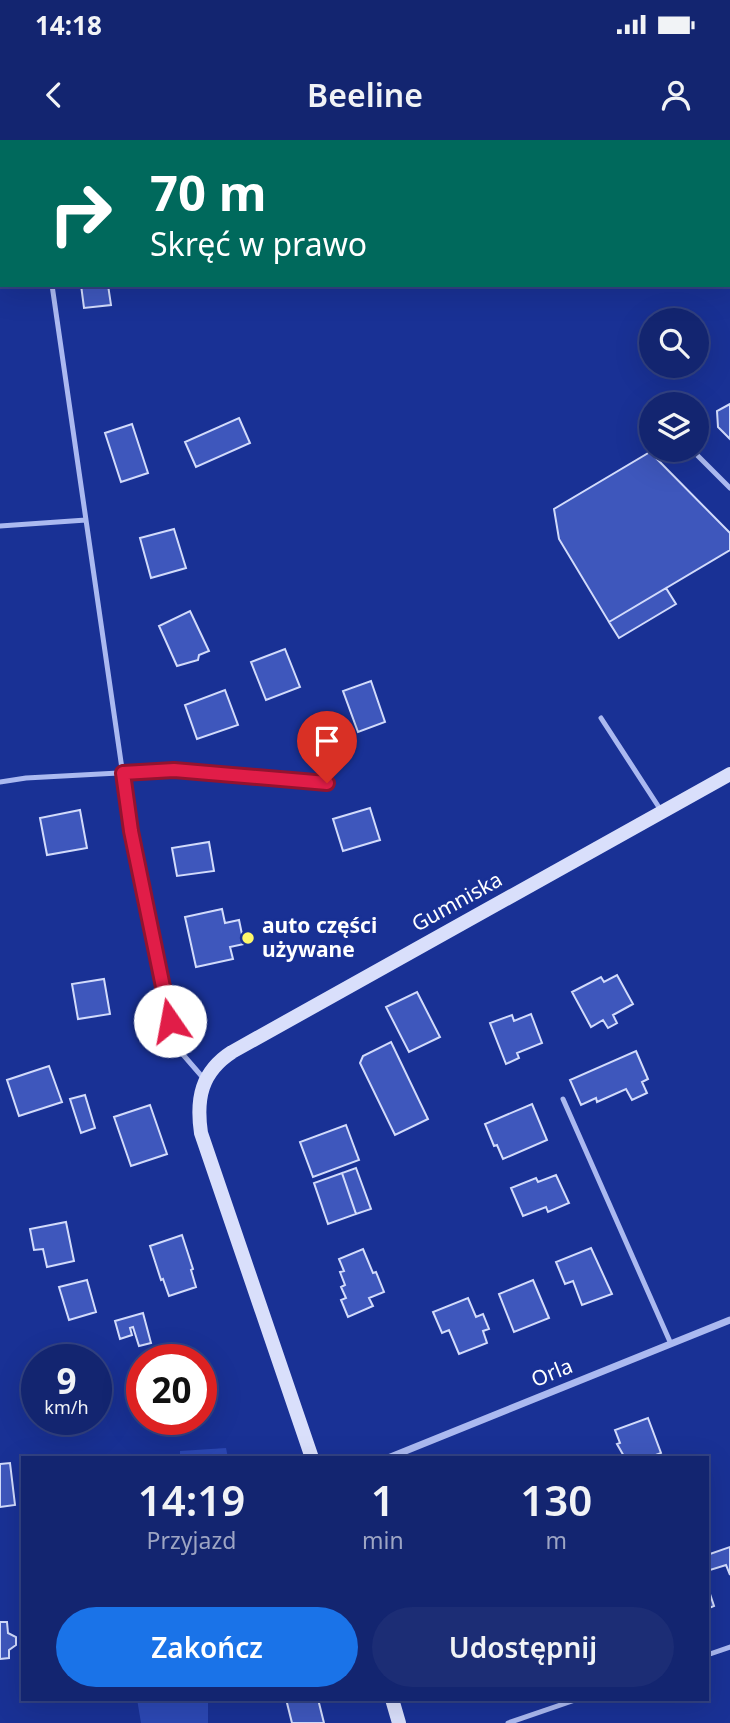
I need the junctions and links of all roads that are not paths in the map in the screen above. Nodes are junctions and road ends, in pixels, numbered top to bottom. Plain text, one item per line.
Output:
1 (52, 287) edge
2 (704, 462) edge
3 (730, 488) edge
4 (86, 520) junction
5 (0, 526) edge
6 (601, 718) dead end
7 (123, 773) junction
8 (730, 774) edge
9 (0, 782) edge
10 (327, 783) dead end
11 (662, 812) junction
12 (207, 1076) junction
13 (563, 1100) dead end
14 (730, 1321) edge
15 (671, 1344) junction
16 (311, 1456) edge
17 (393, 1456) edge
18 (730, 1647) edge
19 (709, 1654) edge
20 (393, 1701) edge
21 (572, 1701) edge
22 (399, 1723) edge
23 (508, 1723) edge

1 - 4 lane
2 - 3 lane
4 - 5 lane
4 - 7 lane
6 - 11 lane
7 - 9 lane
7 - 10 lane
7 - 12 lane
8 - 11 street, Gumniska
11 - 12 street, Gumniska
12 - 16 street
13 - 15 lane
14 - 15 street, Orla
15 - 17 street, Orla
18 - 19 lane
20 - 22 street
21 - 23 lane

